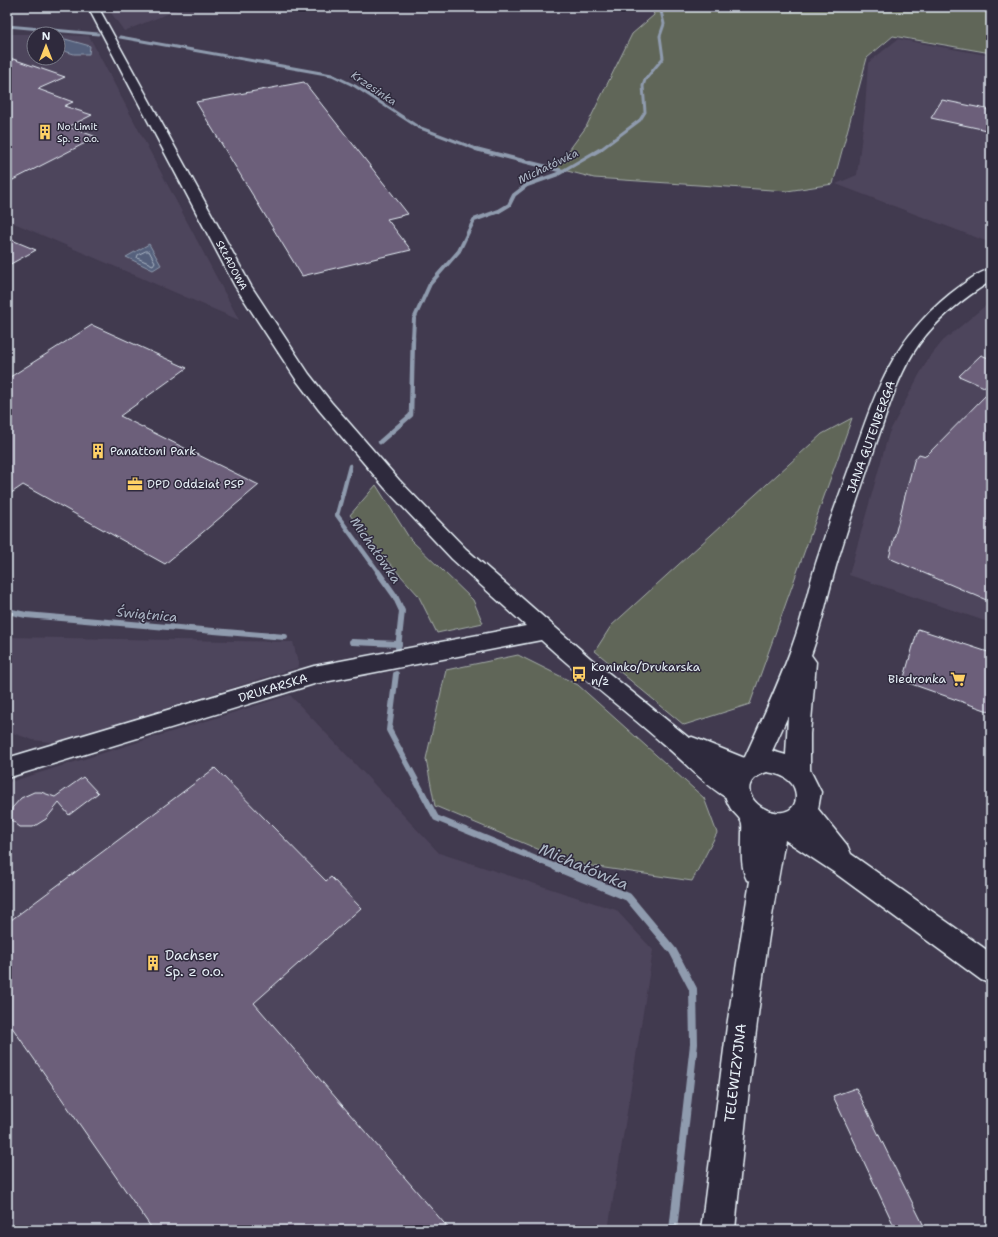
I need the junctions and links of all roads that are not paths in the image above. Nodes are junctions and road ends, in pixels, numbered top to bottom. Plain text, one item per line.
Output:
1 (93, 7) edge
2 (991, 274) edge
3 (544, 631) junction
4 (807, 635) junction
5 (672, 737) junction
6 (750, 765) junction
7 (7, 768) edge
8 (798, 773) junction
9 (736, 791) junction
10 (805, 812) junction
11 (770, 821) junction
12 (844, 864) junction
13 (991, 970) edge
14 (718, 1230) edge

1 - 3 street, SKŁADOWA
2 - 4 street, JANA GUTENBERGA
3 - 5 street, SKŁADOWA
3 - 7 street, DRUKARSKA
4 - 6 street, JANA GUTENBERGA
4 - 8 street, JANA GUTENBERGA
5 - 6 street
5 - 9 street
6 - 8 street
6 - 9 street
8 - 10 street
9 - 11 street
10 - 11 street
10 - 12 street
11 - 12 street
11 - 14 street, TELEWIZYJNA
12 - 13 street

